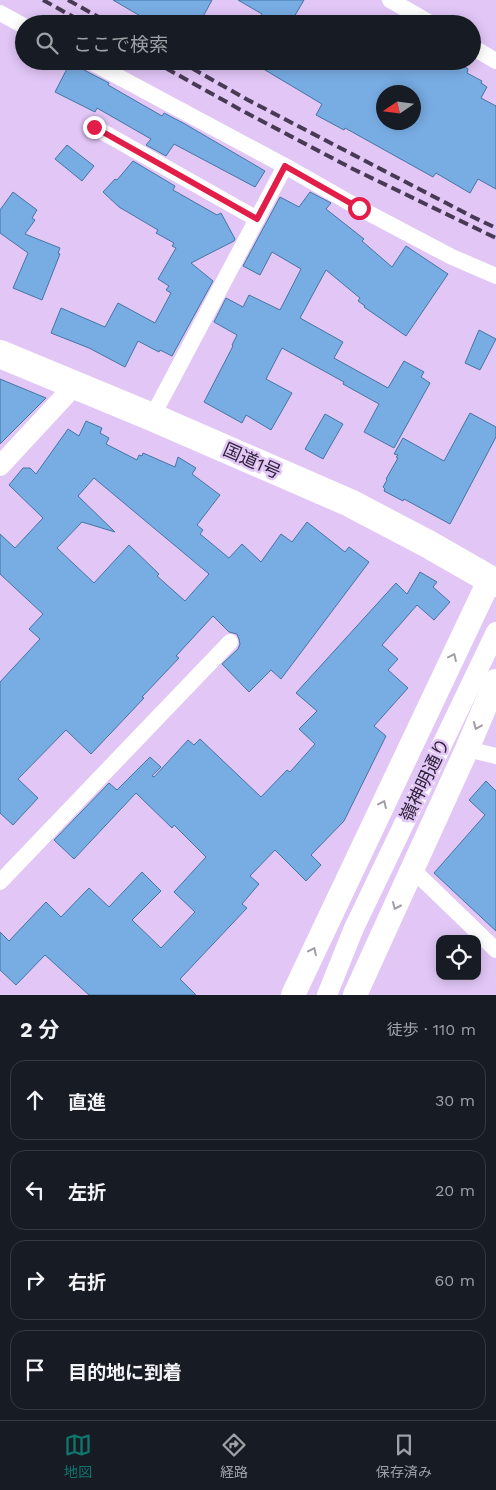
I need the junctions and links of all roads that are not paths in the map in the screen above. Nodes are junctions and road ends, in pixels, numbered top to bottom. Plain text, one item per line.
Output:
1 (390, 0) edge
2 (0, 13) edge
3 (416, 15) edge
4 (15, 21) edge
5 (481, 52) edge
6 (496, 61) edge
7 (106, 70) edge
8 (94, 127) dead end
9 (285, 166) junction
10 (257, 219) junction
11 (496, 276) edge
12 (0, 354) edge
13 (76, 384) junction
14 (152, 417) junction
15 (0, 466) edge
16 (494, 576) edge
17 (496, 632) edge
18 (230, 642) dead end
19 (496, 681) edge
20 (467, 749) junction
21 (496, 756) edge
22 (412, 869) junction
23 (0, 882) edge
24 (354, 928) junction
25 (496, 950) edge
26 (293, 995) edge
27 (314, 995) edge
28 (327, 995) edge
29 (355, 995) edge

1 - 3 street
2 - 4 street
5 - 6 street
7 - 9 street
8 - 10 street
9 - 10 street
9 - 11 street
10 - 14 street
12 - 13 highway, 国道1号
13 - 14 highway, 国道1号
13 - 15 street
14 - 16 highway, 国道1号
26 -> 16 main road
17 - 24 street, 嶺神明通り
18 - 23 street
19 -> 20 main road
20 - 21 street
20 - 22 main road
22 - 25 street
22 -> 29 main road
24 - 27 street, 嶺神明通り
24 - 28 street, 嶺神明通り

